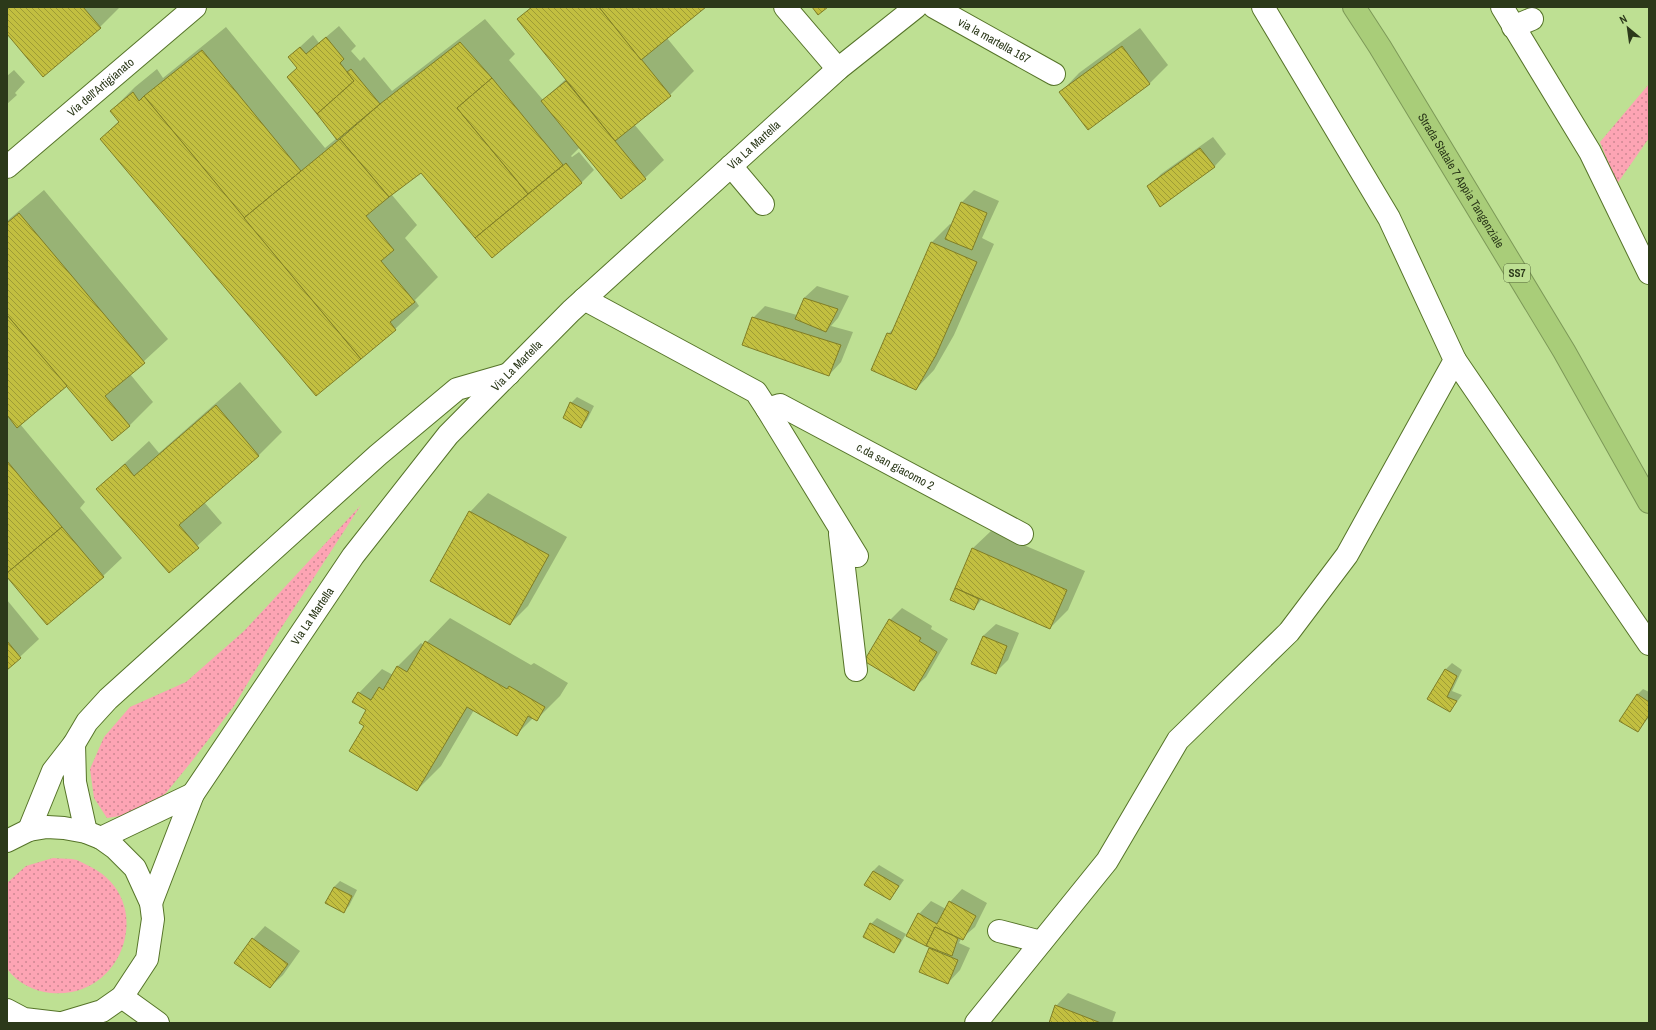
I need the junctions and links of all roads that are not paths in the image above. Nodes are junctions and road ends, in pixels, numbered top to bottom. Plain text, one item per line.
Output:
1 (195, 7) edge
2 (785, 7) edge
3 (890, 7) edge
4 (916, 7) edge
5 (934, 7) edge
6 (1263, 7) edge
7 (1354, 7) edge
8 (1502, 7) edge
9 (885, 31) junction
10 (838, 69) junction
11 (1054, 74) dead end
12 (731, 166) junction
13 (7, 167) edge
14 (763, 204) dead end
15 (1649, 273) edge
16 (584, 299) junction
17 (1455, 360) junction
18 (510, 374) junction
19 (767, 409) junction
20 (1649, 502) edge
21 (839, 527) junction
22 (1022, 534) dead end
23 (857, 556) dead end
24 (1649, 644) edge
25 (856, 670) dead end
26 (74, 744) junction
27 (193, 794) junction
28 (16, 831) edge
29 (94, 835) junction
30 (150, 903) junction
31 (999, 931) dead end
32 (1041, 942) junction
33 (122, 997) junction
34 (15, 1017) edge
35 (58, 1023) edge
36 (62, 1023) edge
37 (158, 1023) edge
38 (976, 1023) edge

1 - 13 street, Via dell'Artigianato
2 - 10 street
3 - 9 street
4 - 9 street, Via La Martella
5 - 11 street, via la martella 167
6 - 17 street
7 - 20 highway, Strada Statale 7 Appia Tangenziale / SS7
8 - 15 street
9 - 10 street, Via La Martella
10 - 12 street, Via La Martella
12 - 14 street, Via La Martella
12 - 16 street, Via La Martella
16 - 18 street, Via La Martella
16 - 19 street
17 - 24 street
17 - 32 street
18 - 26 street
18 - 27 street, Via La Martella
19 - 21 street
19 - 22 street, c.da san giacomo 2
21 - 23 street
21 - 25 street
26 - 28 street
26 - 29 street
27 - 29 street
27 - 30 street, Via La Martella
28 - 29 street
29 - 30 street
30 - 33 street
31 - 32 street
32 - 38 street
33 - 36 street
33 - 37 street
34 - 35 street

